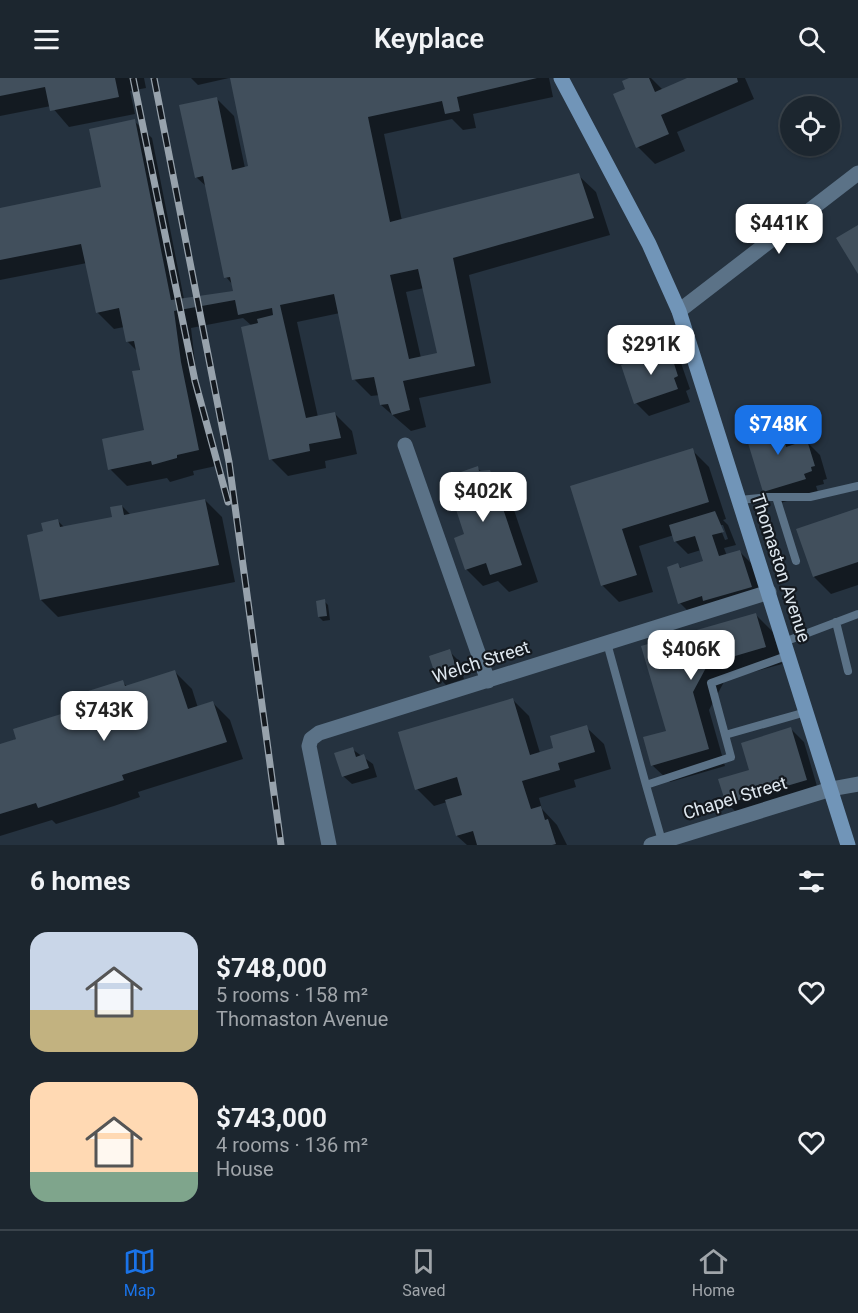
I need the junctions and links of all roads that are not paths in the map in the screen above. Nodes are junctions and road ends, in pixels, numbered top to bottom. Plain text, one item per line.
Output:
1 (561, 78) edge
2 (858, 173) edge
3 (679, 310) junction
4 (405, 445) dead end
5 (858, 486) edge
6 (776, 497) junction
7 (740, 501) junction
8 (796, 561) dead end
9 (769, 592) junction
10 (858, 614) edge
11 (836, 622) junction
12 (607, 643) junction
13 (787, 649) junction
14 (848, 671) dead end
15 (488, 681) junction
16 (806, 712) junction
17 (725, 735) junction
18 (858, 784) edge
19 (646, 785) junction
20 (831, 789) junction
21 (657, 843) edge
22 (329, 845) edge
23 (848, 845) edge

1 - 3 main road, Thomaston Avenue
2 - 3 street
3 - 7 main road, Thomaston Avenue
4 - 15 street
5 - 6 lane
6 - 7 lane
6 - 8 lane
7 - 9 main road, Thomaston Avenue
9 - 12 street, Welch Street
9 - 13 main road, Thomaston Avenue
10 - 11 lane
11 - 13 lane
11 - 14 lane
12 - 15 street, Welch Street
12 - 19 lane
13 - 16 main road, Thomaston Avenue
13 - 17 lane
15 - 22 street, Welch Street
16 - 17 lane
16 - 20 main road, Thomaston Avenue
17 - 19 lane
18 - 20 street, Chapel Street
19 - 21 lane
20 - 21 street, Chapel Street
20 - 23 main road, Thomaston Avenue

